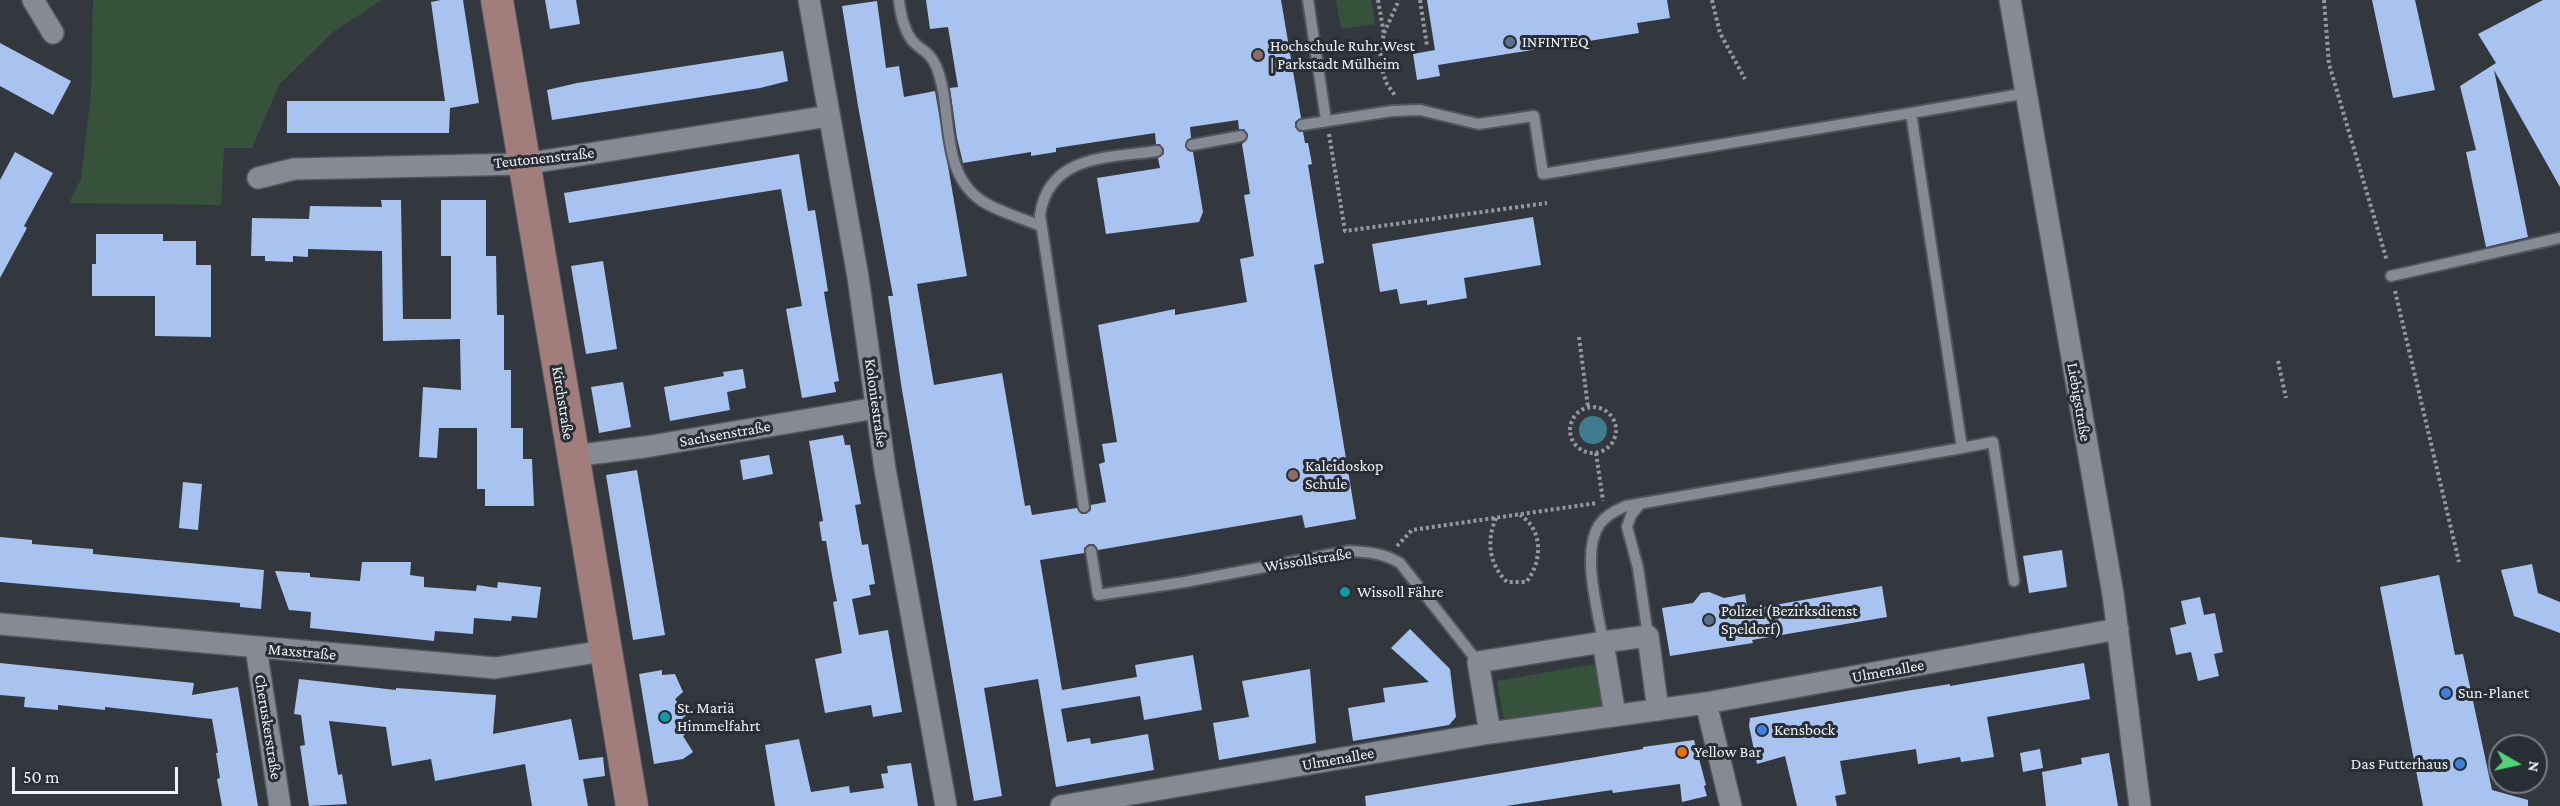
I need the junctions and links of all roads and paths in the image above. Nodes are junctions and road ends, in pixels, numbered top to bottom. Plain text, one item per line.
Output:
1 (33, 0) edge
2 (497, 0) edge
3 (809, 0) edge
4 (899, 0) edge
5 (1308, 0) edge
6 (1378, 0) edge
7 (1399, 0) edge
8 (1420, 0) edge
9 (1712, 0) edge
10 (2010, 0) edge
11 (54, 33) dead end
12 (1384, 34) junction
13 (1427, 46) dead end
14 (1745, 80) dead end
15 (2027, 93) junction
16 (1420, 110) junction
17 (1911, 113) junction
18 (830, 116) junction
19 (1326, 120) junction
20 (1302, 125) dead end
21 (1240, 136) dead end
22 (1192, 145) dead end
23 (1157, 151) dead end
24 (524, 164) junction
25 (258, 178) dead end
26 (1547, 203) dead end
27 (1041, 226) junction
28 (2560, 238) edge
29 (2391, 276) dead end
30 (1579, 337) dead end
31 (2278, 361) dead end
32 (2286, 398) dead end
33 (1588, 407) junction
34 (876, 408) junction
35 (1962, 448) junction
36 (1596, 453) junction
37 (572, 456) junction
38 (1641, 504) junction
39 (1084, 507) dead end
40 (1519, 515) dead end
41 (1496, 518) junction
42 (1091, 551) dead end
43 (1387, 555) junction
44 (2014, 580) dead end
45 (0, 624) edge
46 (2118, 629) junction
47 (1648, 636) junction
48 (1603, 642) junction
49 (256, 648) junction
50 (604, 651) junction
51 (1478, 662) junction
52 (1706, 703) junction
53 (1658, 710) junction
54 (1615, 715) junction
55 (1490, 733) junction
56 (280, 806) edge
57 (632, 806) edge
58 (946, 806) edge
59 (1061, 806) edge
60 (1731, 806) edge
61 (2140, 806) edge

1 - 11 street
2 - 24 street, Kirchstraße
3 - 18 street, Koloniestraße
4 - 27 lane
5 - 19 lane
6 - 12 path
7 - 12 path
8 - 13 path
9 - 14 path
10 - 15 street, Liebigstraße
12 - 16 path
15 - 17 lane
15 - 46 street, Liebigstraße
16 - 17 lane
16 - 19 lane
17 - 35 lane
18 - 24 street, Teutonenstraße
18 - 34 street, Koloniestraße
19 - 20 lane
19 - 26 path
21 - 22 lane
23 - 27 lane
24 - 25 street, Teutonenstraße
24 - 37 street, Kirchstraße
27 - 39 lane
28 - 29 lane
30 - 33 path
31 - 32 path
33 - 36 path
33 - 36 path
34 - 37 street, Sachsenstraße
34 - 58 street, Koloniestraße
35 - 38 lane
35 - 44 lane
36 - 41 path
37 - 50 street, Kirchstraße
38 - 47 lane
38 - 48 lane
40 - 41 path
41 - 43 path
42 - 43 lane, Wissollstraße
43 - 51 lane
45 - 49 street, Maxstraße
46 - 52 street, Ulmenallee
46 - 61 street, Liebigstraße
47 - 48 street
47 - 53 street
48 - 51 street
48 - 54 street
49 - 50 street, Maxstraße
49 - 56 street, Cheruskerstraße
50 - 57 street, Kirchstraße
51 - 55 street
52 - 53 street, Ulmenallee
52 - 60 street
53 - 54 street, Ulmenallee
54 - 55 street, Ulmenallee
55 - 59 street, Ulmenallee

